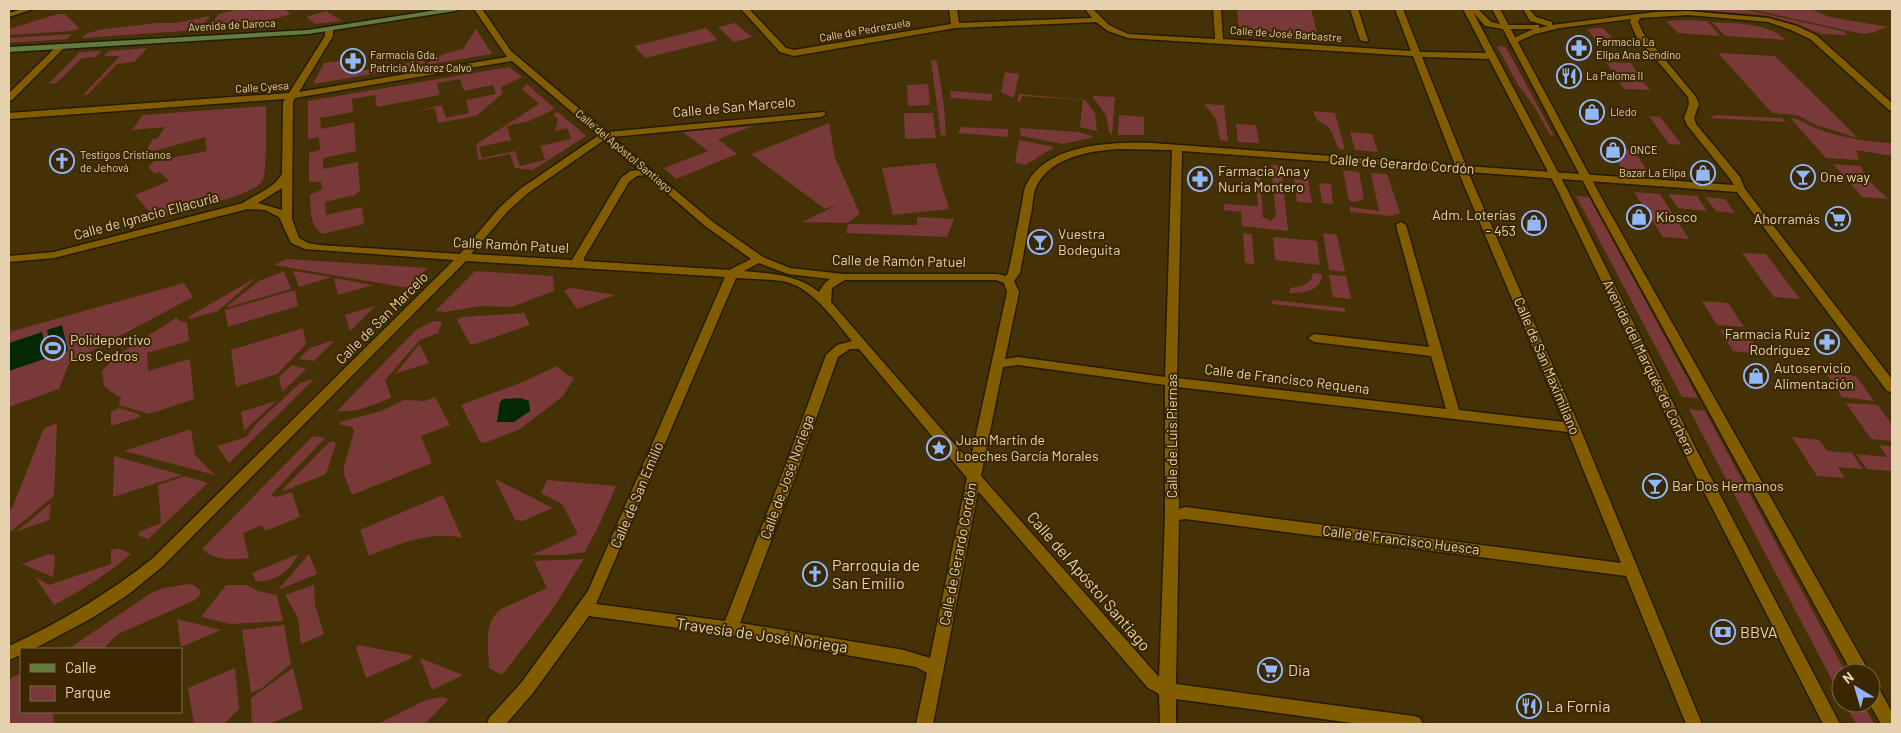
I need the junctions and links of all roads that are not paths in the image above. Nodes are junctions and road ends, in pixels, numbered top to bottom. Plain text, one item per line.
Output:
1 (29, 9) edge
2 (455, 9) edge
3 (478, 9) edge
4 (745, 9) edge
5 (953, 9) edge
6 (1089, 9) edge
7 (1216, 9) edge
8 (1354, 9) edge
9 (1399, 9) edge
10 (1467, 9) edge
11 (1474, 9) edge
12 (1496, 9) edge
13 (1527, 10) edge
14 (9, 15) edge
15 (1637, 16) junction
16 (1096, 20) junction
17 (954, 26) junction
18 (1560, 26) junction
19 (1506, 27) junction
20 (330, 30) junction
21 (1364, 40) dead end
22 (1219, 41) junction
23 (1513, 42) junction
24 (61, 47) junction
25 (9, 50) edge
26 (1416, 54) junction
27 (1491, 56) junction
28 (514, 58) junction
29 (291, 96) junction
30 (9, 98) edge
31 (1892, 108) edge
32 (822, 114) dead end
33 (9, 116) edge
34 (605, 135) junction
35 (1177, 148) junction
36 (1462, 168) junction
37 (648, 172) junction
38 (1553, 174) junction
39 (286, 176) junction
40 (1587, 177) junction
41 (1740, 189) junction
42 (242, 206) junction
43 (287, 219) junction
44 (1401, 225) dead end
45 (463, 258) junction
46 (9, 259) edge
47 (759, 259) junction
48 (578, 264) junction
49 (732, 274) junction
50 (791, 276) junction
51 (843, 276) junction
52 (1008, 281) junction
53 (825, 303) junction
54 (1314, 338) dead end
55 (861, 345) junction
56 (1436, 352) junction
57 (997, 364) junction
58 (1171, 380) junction
59 (1892, 388) edge
60 (1454, 414) junction
61 (1573, 428) junction
62 (974, 477) junction
63 (1172, 516) junction
64 (1630, 570) junction
65 (585, 609) junction
66 (730, 628) junction
67 (9, 653) edge
68 (1856, 663) edge
69 (936, 670) junction
70 (1168, 690) junction
71 (1881, 708) edge
72 (495, 724) edge
73 (925, 724) edge
74 (1168, 724) edge
75 (1414, 724) edge
76 (1694, 724) edge
77 (1832, 724) edge
78 (1890, 724) edge

1 - 14 street
2 - 20 main road, Avenida de Daroca
3 - 28 street, Calle del Apóstol Santiago
4 - 17 street, Calle de Pedrezuela
5 - 17 street
6 - 16 street, Calle de José Barbastre
7 - 22 street
8 - 21 street
9 - 26 street, Calle de San Maximiliano
10 - 27 street, Avenida del Marqués de Corbera
11 - 19 street
12 - 19 street
13 - 18 street
13 - 19 street
15 - 18 street
15 - 31 street
15 - 41 street
16 - 17 street, Calle de Pedrezuela
16 - 22 street, Calle de José Barbastre
18 - 19 street
18 - 23 street
19 - 23 street
20 - 24 main road, Avenida de Daroca
20 - 29 street, Calle Ramón Patuel
22 - 26 street, Calle de José Barbastre
23 - 40 street
24 - 25 main road, Avenida de Daroca
24 - 30 street
26 - 27 street, Calle de José Barbastre
26 - 36 street, Calle de San Maximiliano
27 - 38 street, Avenida del Marqués de Corbera
28 - 29 street, Calle Cyesa
28 - 34 street, Calle del Apóstol Santiago
29 - 33 street, Calle Cyesa
29 - 39 street, Calle Ramón Patuel
32 - 34 street, Calle de San Marcelo
34 - 37 street, Calle del Apóstol Santiago
34 - 45 street, Calle de San Marcelo
35 - 36 street, Calle de Gerardo Cordón
35 - 52 street, Calle de Gerardo Cordón
35 - 58 street, Calle de Luis Piernas
36 - 38 street, Calle de Gerardo Cordón
36 - 61 street, Calle de San Maximiliano
37 - 47 street, Calle del Apóstol Santiago
37 - 48 street
38 - 40 street, Calle de Gerardo Cordón
38 - 77 street, Avenida del Marqués de Corbera
39 - 42 street
39 - 43 street, Calle Ramón Patuel
40 - 41 street, Calle de Gerardo Cordón
40 - 68 street
41 - 59 street
42 - 43 street, Calle de Ignacio Ellacuría
42 - 46 street, Calle de Ignacio Ellacuría
43 - 45 street, Calle Ramón Patuel
44 - 56 street
45 - 48 street, Calle Ramón Patuel
45 - 67 street, Calle de San Marcelo
47 - 49 street
47 - 50 street, Calle del Apóstol Santiago
48 - 49 street, Calle Ramón Patuel
49 - 50 street, Calle Ramón Patuel
49 - 65 street, Calle de San Emilio
50 - 51 street, Calle de Ramón Patuel
50 - 53 street, Calle del Apóstol Santiago
51 - 52 street, Calle de Ramón Patuel
51 - 53 street
52 - 57 street, Calle de Gerardo Cordón
53 - 55 street, Calle del Apóstol Santiago
54 - 56 street
55 - 62 street, Calle del Apóstol Santiago
55 - 66 street, Calle de José Noriega
56 - 60 street
57 - 58 street, Calle de Francisco Requena
57 - 62 street, Calle de Gerardo Cordón
58 - 60 street, Calle de Francisco Requena
58 - 63 street, Calle de Luis Piernas
60 - 61 street, Calle de Francisco Requena
61 - 64 street, Calle de San Maximiliano
62 - 69 street, Calle de Gerardo Cordón
62 - 70 street, Calle del Apóstol Santiago
63 - 64 street, Calle de Francisco Huesca
63 - 70 street, Calle de Luis Piernas
64 - 76 street, Calle de San Maximiliano
65 - 66 street, Travesía de José Noriega
65 - 72 street, Calle de San Emilio
66 - 69 street, Travesía de José Noriega
69 - 73 street, Calle de Gerardo Cordón
70 - 74 street, Calle de Luis Piernas
70 - 75 street, Calle del Apóstol Santiago
71 - 78 street

